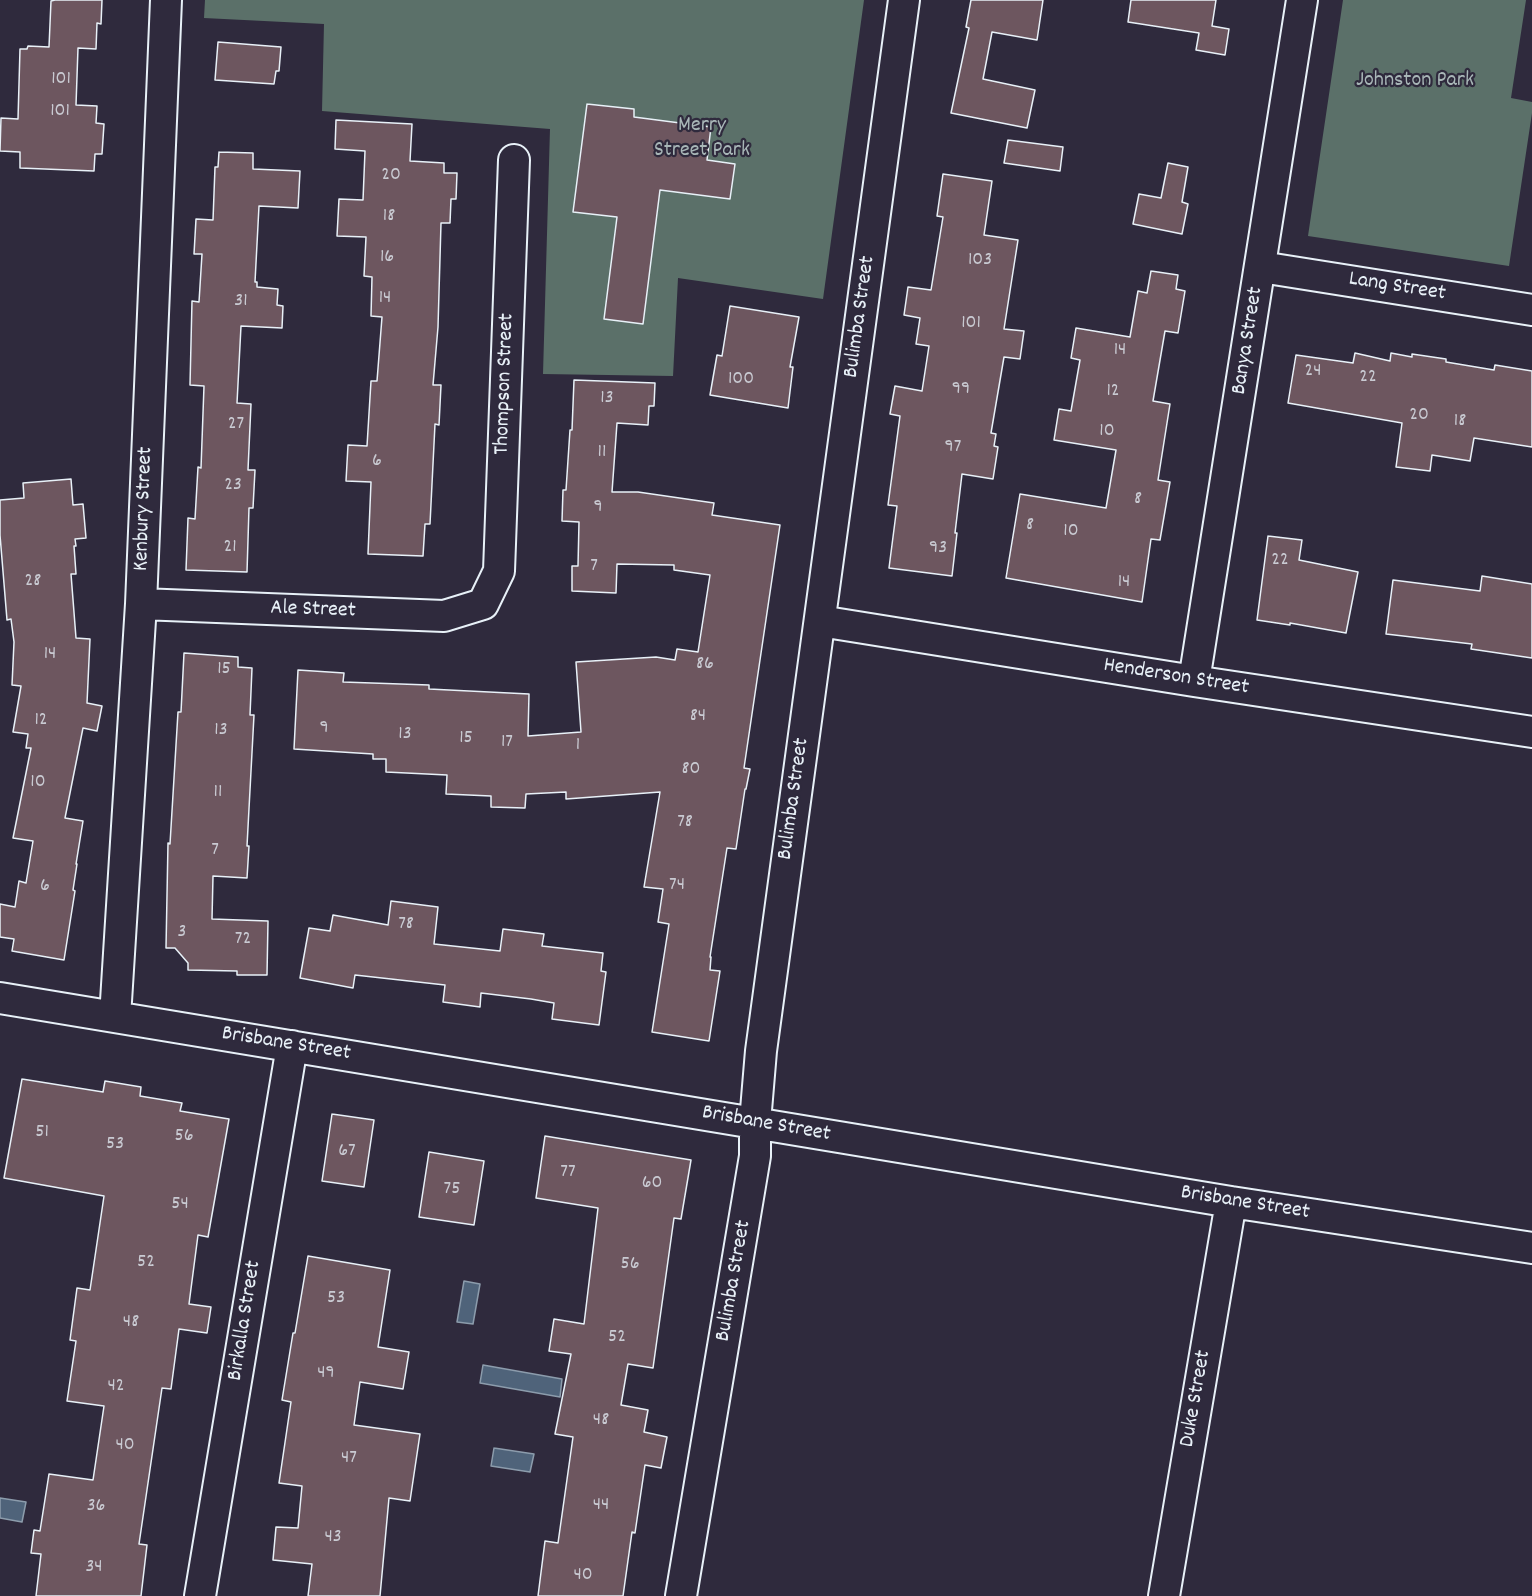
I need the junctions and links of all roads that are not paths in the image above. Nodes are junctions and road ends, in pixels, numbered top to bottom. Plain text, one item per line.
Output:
1 (166, 0) edge
2 (904, 0) edge
3 (1302, 0) edge
4 (514, 160) dead end
5 (1261, 267) junction
6 (1532, 310) edge
7 (141, 604) junction
8 (483, 604) joint
9 (820, 621) junction
10 (1194, 681) junction
11 (1532, 732) edge
12 (0, 998) edge
13 (115, 1017) junction
14 (292, 1046) junction
15 (755, 1122) junction
16 (1231, 1202) junction
17 (1532, 1248) edge
18 (200, 1596) edge
19 (681, 1596) edge
20 (1164, 1596) edge

1 - 7 street, Kenbury Street
2 - 9 street, Bulimba Street
3 - 5 street, Banya Street
4 - 8 street, Thompson Street
5 - 6 street, Lang Street
5 - 10 street, Banya Street
7 - 8 street, Ale Street
7 - 13 street, Kenbury Street
9 - 10 street, Henderson Street
9 - 15 street, Bulimba Street
10 - 11 street, Henderson Street
12 - 13 street, Brisbane Street
13 - 14 street, Brisbane Street
14 - 15 street, Brisbane Street
14 - 18 street, Birkalla Street
15 - 16 street, Brisbane Street
15 - 19 street, Bulimba Street
16 - 17 street, Brisbane Street
16 - 20 street, Duke Street

